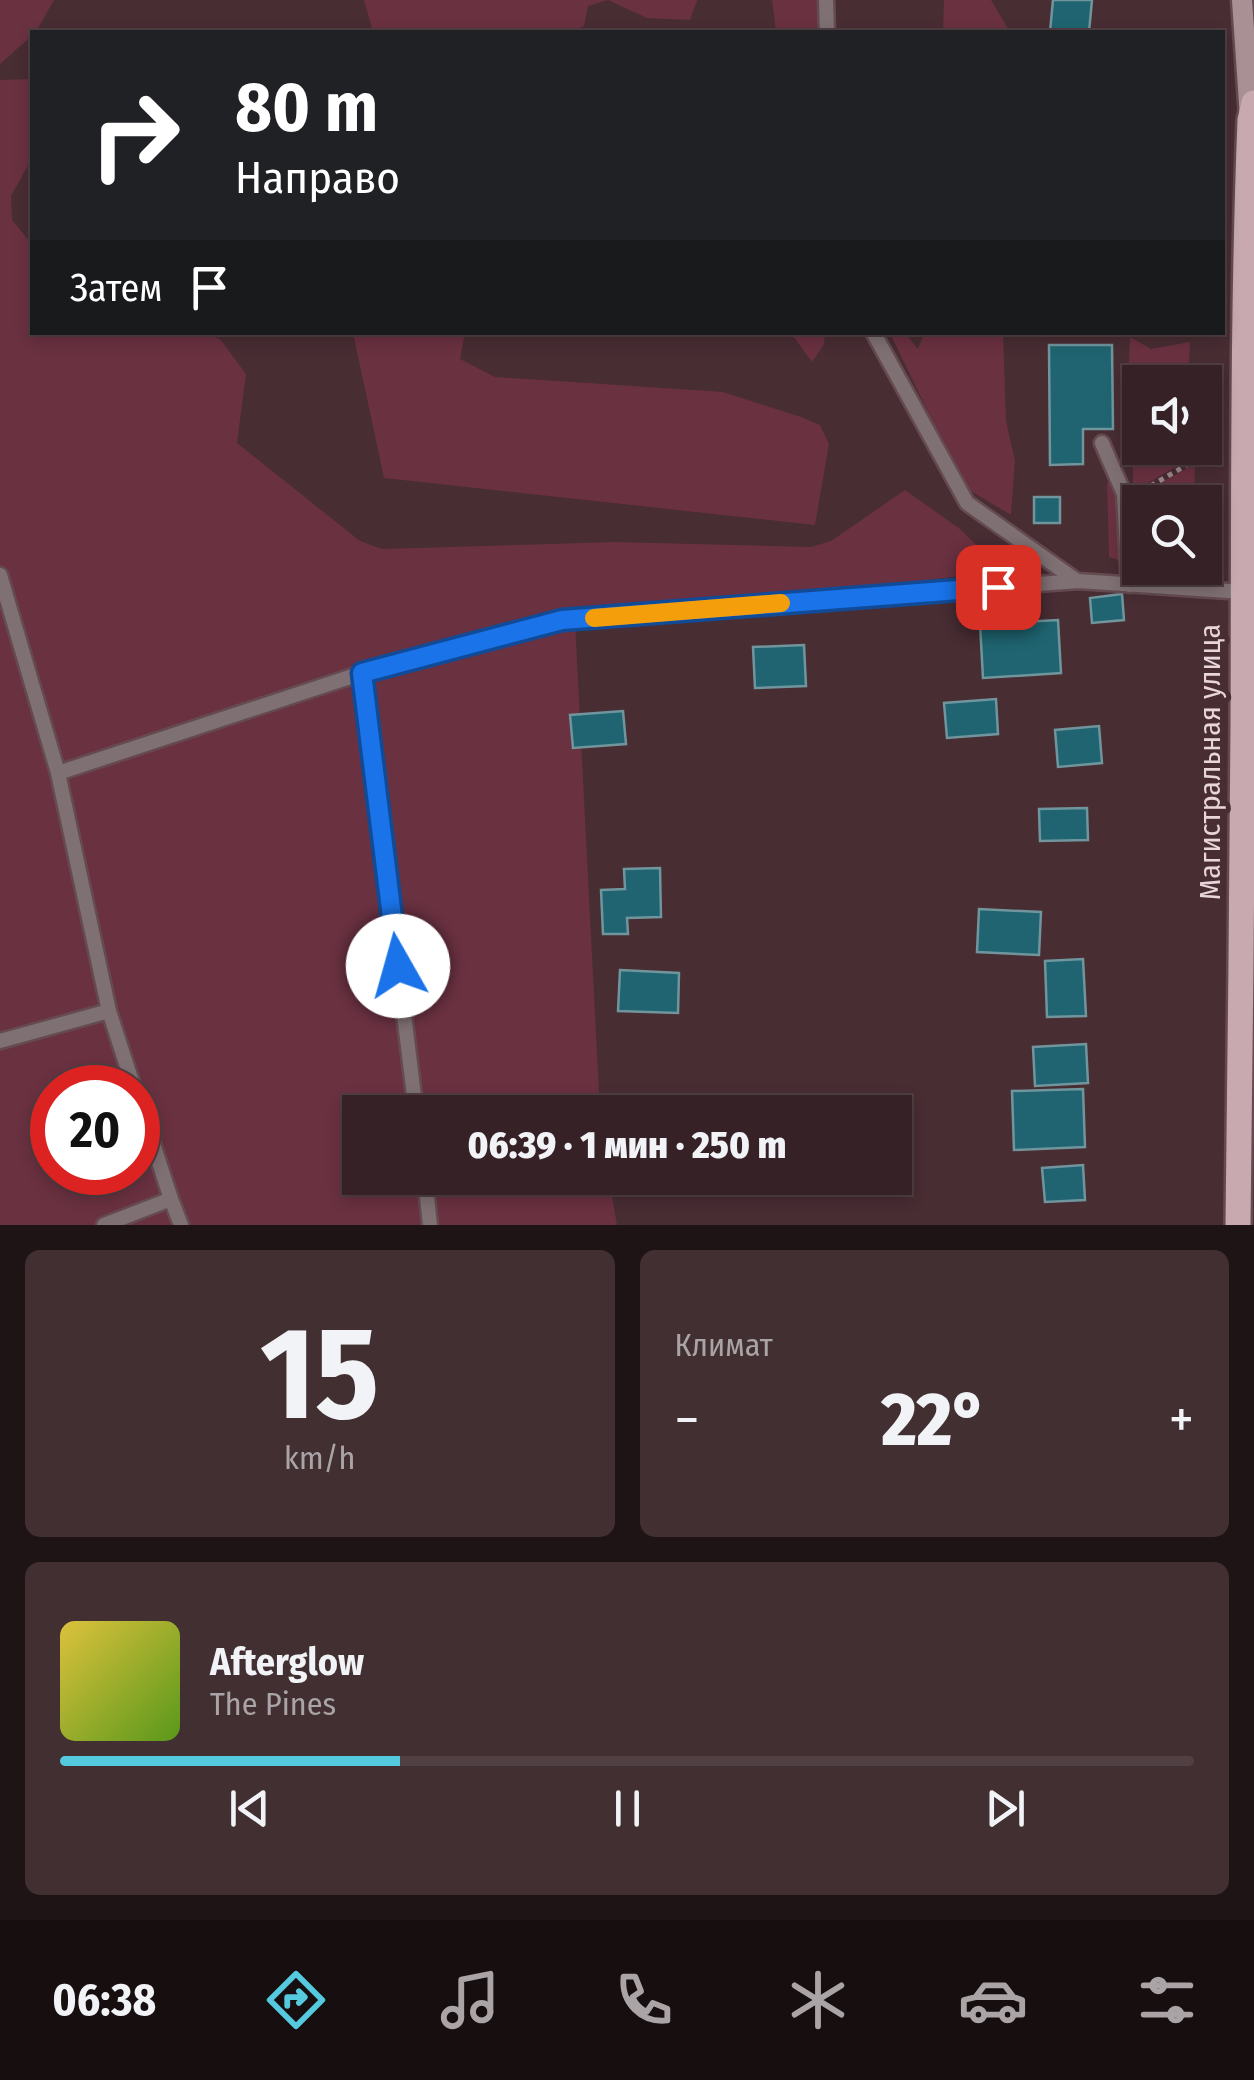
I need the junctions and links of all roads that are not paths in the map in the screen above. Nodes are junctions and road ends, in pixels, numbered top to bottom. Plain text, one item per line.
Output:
1 (826, 0) edge
2 (1242, 0) edge
3 (827, 30) edge
4 (1252, 111) edge
5 (875, 335) edge
6 (1102, 443) dead end
7 (1122, 496) edge
8 (0, 575) edge
9 (1078, 581) junction
10 (1122, 584) edge
11 (1129, 585) edge
12 (1243, 592) junction
13 (362, 673) junction
14 (58, 773) junction
15 (109, 1011) junction
16 (0, 1041) edge
17 (127, 1065) edge
18 (414, 1095) edge
19 (160, 1165) edge
20 (426, 1195) edge
21 (171, 1199) junction
22 (104, 1225) edge
23 (181, 1225) edge
24 (430, 1225) edge
25 (1238, 1225) edge

1 - 3 lane
2 - 4 main road
4 - 12 main road, Магистральная улица
5 - 9 lane
6 - 7 lane
8 - 14 lane
9 - 10 lane
9 - 13 lane
11 - 12 lane
12 - 25 main road, Магистральная улица
13 - 14 lane
13 - 18 lane
14 - 15 lane
15 - 16 lane
15 - 17 lane
19 - 21 lane
20 - 24 lane
21 - 22 lane
21 - 23 lane

